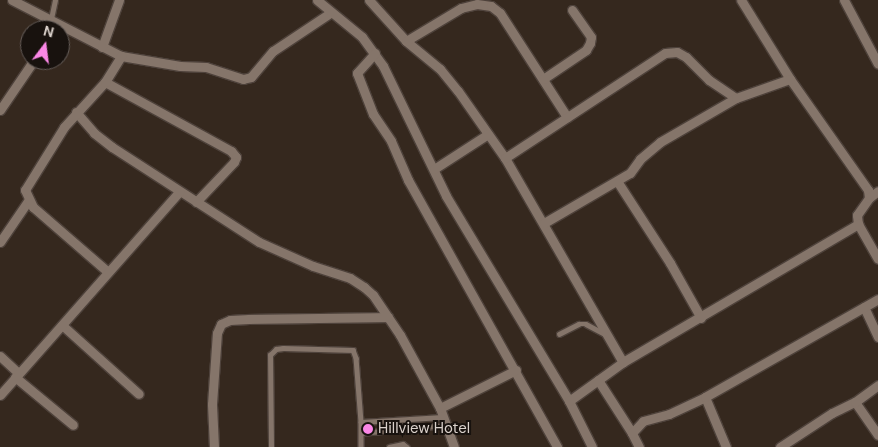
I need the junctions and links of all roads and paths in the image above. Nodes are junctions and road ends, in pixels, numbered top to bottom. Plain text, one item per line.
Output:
1 (12, 0) edge
2 (55, 0) edge
3 (119, 0) edge
4 (317, 0) edge
5 (369, 0) edge
6 (742, 0) edge
7 (844, 0) edge
8 (572, 10) dead end
9 (330, 13) junction
10 (46, 20) edge
11 (53, 20) edge
12 (70, 32) edge
13 (406, 41) junction
14 (102, 47) junction
15 (875, 50) edge
16 (375, 53) junction
17 (121, 56) junction
18 (366, 64) junction
19 (878, 64) edge
20 (383, 66) junction
21 (27, 70) edge
22 (790, 79) junction
23 (543, 80) junction
24 (106, 82) junction
25 (736, 98) junction
26 (0, 110) edge
27 (76, 112) junction
28 (567, 118) junction
29 (488, 134) junction
30 (505, 158) junction
31 (434, 169) junction
32 (617, 181) junction
33 (878, 191) edge
34 (179, 192) junction
35 (869, 198) junction
36 (28, 200) junction
37 (196, 202) junction
38 (544, 223) junction
39 (858, 224) junction
40 (0, 242) edge
41 (878, 259) edge
42 (108, 272) junction
43 (878, 299) edge
44 (864, 307) junction
45 (388, 317) junction
46 (701, 318) junction
47 (62, 325) junction
48 (559, 334) dead end
49 (608, 335) junction
50 (878, 337) edge
51 (0, 356) edge
52 (623, 362) junction
53 (516, 370) junction
54 (17, 375) junction
55 (598, 380) junction
56 (878, 385) edge
57 (139, 394) dead end
58 (0, 395) edge
59 (705, 397) junction
60 (569, 401) junction
61 (855, 402) junction
62 (442, 417) junction
63 (362, 422) junction
64 (73, 425) dead end
65 (632, 432) junction
66 (361, 433) junction
67 (878, 435) edge
68 (214, 447) edge
69 (271, 447) edge
70 (361, 447) edge
71 (389, 447) edge
72 (407, 447) edge
73 (454, 447) edge
74 (558, 447) edge
75 (592, 447) edge
76 (639, 447) edge
77 (726, 447) edge
78 (780, 447) edge

1 - 10 street
2 - 11 lane
3 - 14 street
4 - 9 street
5 - 13 street
6 - 22 street
7 - 15 street
8 - 23 street
9 - 16 street
9 - 17 street
12 - 14 street
13 - 23 street
13 - 29 street
14 - 17 street
15 - 19 street
16 - 18 street
16 - 20 street
17 - 24 street
18 - 20 street
18 - 53 street
20 - 31 street
21 - 26 street
22 - 25 street
22 - 35 street
23 - 28 street
24 - 27 street
24 - 37 street
25 - 28 street
25 - 32 street
27 - 34 street
27 - 36 street
28 - 30 street
29 - 30 street
29 - 31 street
30 - 38 street
31 - 60 street
32 - 38 street
32 - 46 street
33 - 35 street
34 - 37 street
34 - 42 street
35 - 39 street
36 - 40 street
36 - 42 street
37 - 45 street
38 - 49 street
39 - 41 street
39 - 46 street
42 - 47 street
43 - 44 street
44 - 50 street
44 - 59 street
45 - 62 street
45 - 68 street
46 - 52 street
47 - 54 street
47 - 57 street
48 - 49 lane
49 - 52 street
51 - 54 street
52 - 55 street
53 - 62 street
53 - 74 street
54 - 58 street
54 - 64 street
55 - 60 street
55 - 65 street
56 - 61 street
59 - 65 street
59 - 77 street
60 - 75 street
61 - 67 street
61 - 78 street
62 - 63 lane
62 - 66 lane
62 - 73 street
63 - 66 lane
63 - 69 lane
65 - 76 street
66 - 70 lane
71 - 72 lane

